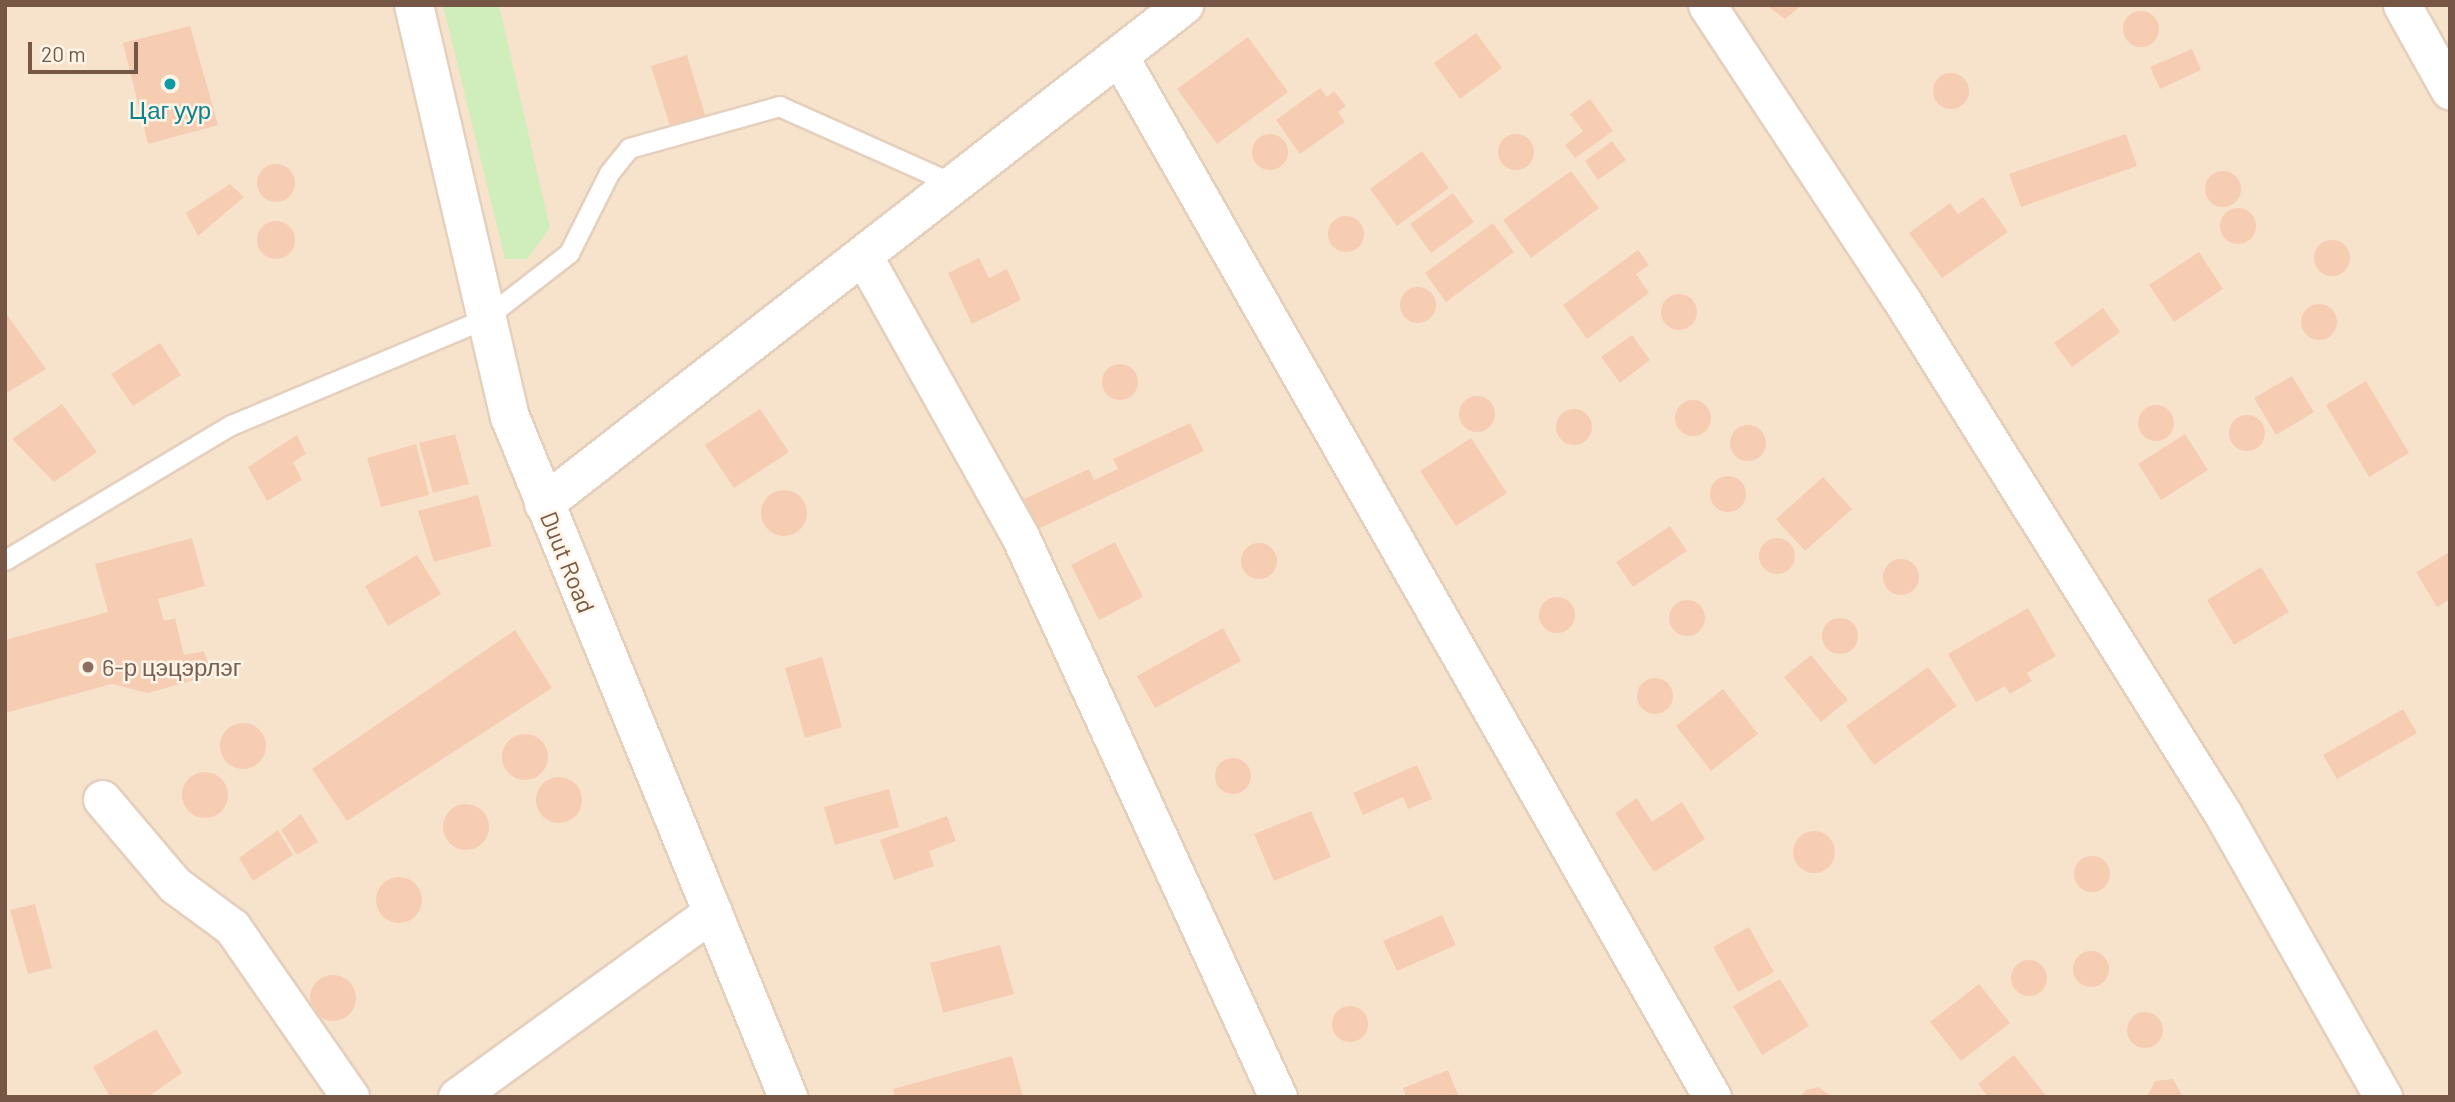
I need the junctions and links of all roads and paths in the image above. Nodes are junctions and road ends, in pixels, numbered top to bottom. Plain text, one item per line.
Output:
1 (414, 5) edge
2 (1184, 5) edge
3 (1707, 5) edge
4 (2402, 5) edge
5 (1119, 56) junction
6 (2450, 91) edge
7 (954, 184) junction
8 (864, 257) junction
9 (484, 319) junction
10 (544, 504) junction
11 (5, 560) edge
12 (102, 799) dead end
13 (713, 912) junction
14 (350, 1097) edge
15 (457, 1097) edge
16 (788, 1097) edge
17 (1278, 1097) edge
18 (1712, 1097) edge
19 (2383, 1097) edge

1 - 9 main road, Duut Road
2 - 5 main road
3 - 19 street
4 - 6 street
5 - 7 main road
5 - 18 street
7 - 8 main road
7 - 9 lane
8 - 10 main road
8 - 17 street
9 - 10 main road, Duut Road
9 - 11 lane
10 - 13 main road, Duut Road
12 - 14 street
13 - 15 street
13 - 16 main road, Duut Road

